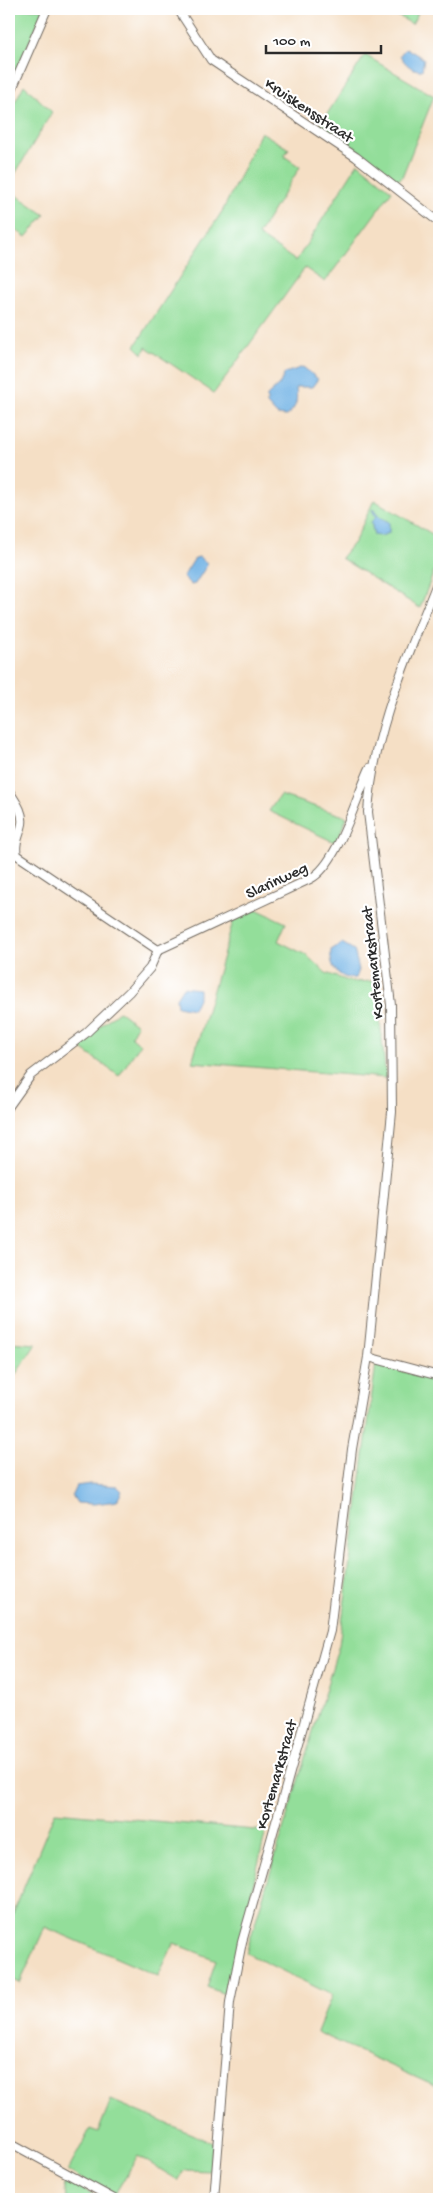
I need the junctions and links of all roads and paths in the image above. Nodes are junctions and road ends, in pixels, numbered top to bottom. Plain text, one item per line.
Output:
1 (47, 9) edge
2 (178, 9) edge
3 (9, 96) edge
4 (439, 222) edge
5 (439, 578) edge
6 (373, 761) junction
7 (9, 791) edge
8 (158, 950) junction
9 (9, 1106) edge
10 (368, 1357) junction
11 (439, 1376) edge
12 (9, 2142) edge
13 (114, 2199) edge
14 (214, 2199) edge

1 - 3 street
2 - 4 street, Kruiskensstraat
5 - 6 street, Kortemarkstraat
6 - 8 street, Slarinweg
6 - 10 street, Kortemarkstraat
7 - 8 street
8 - 9 street
10 - 11 street
10 - 14 street, Kortemarkstraat
12 - 13 street

